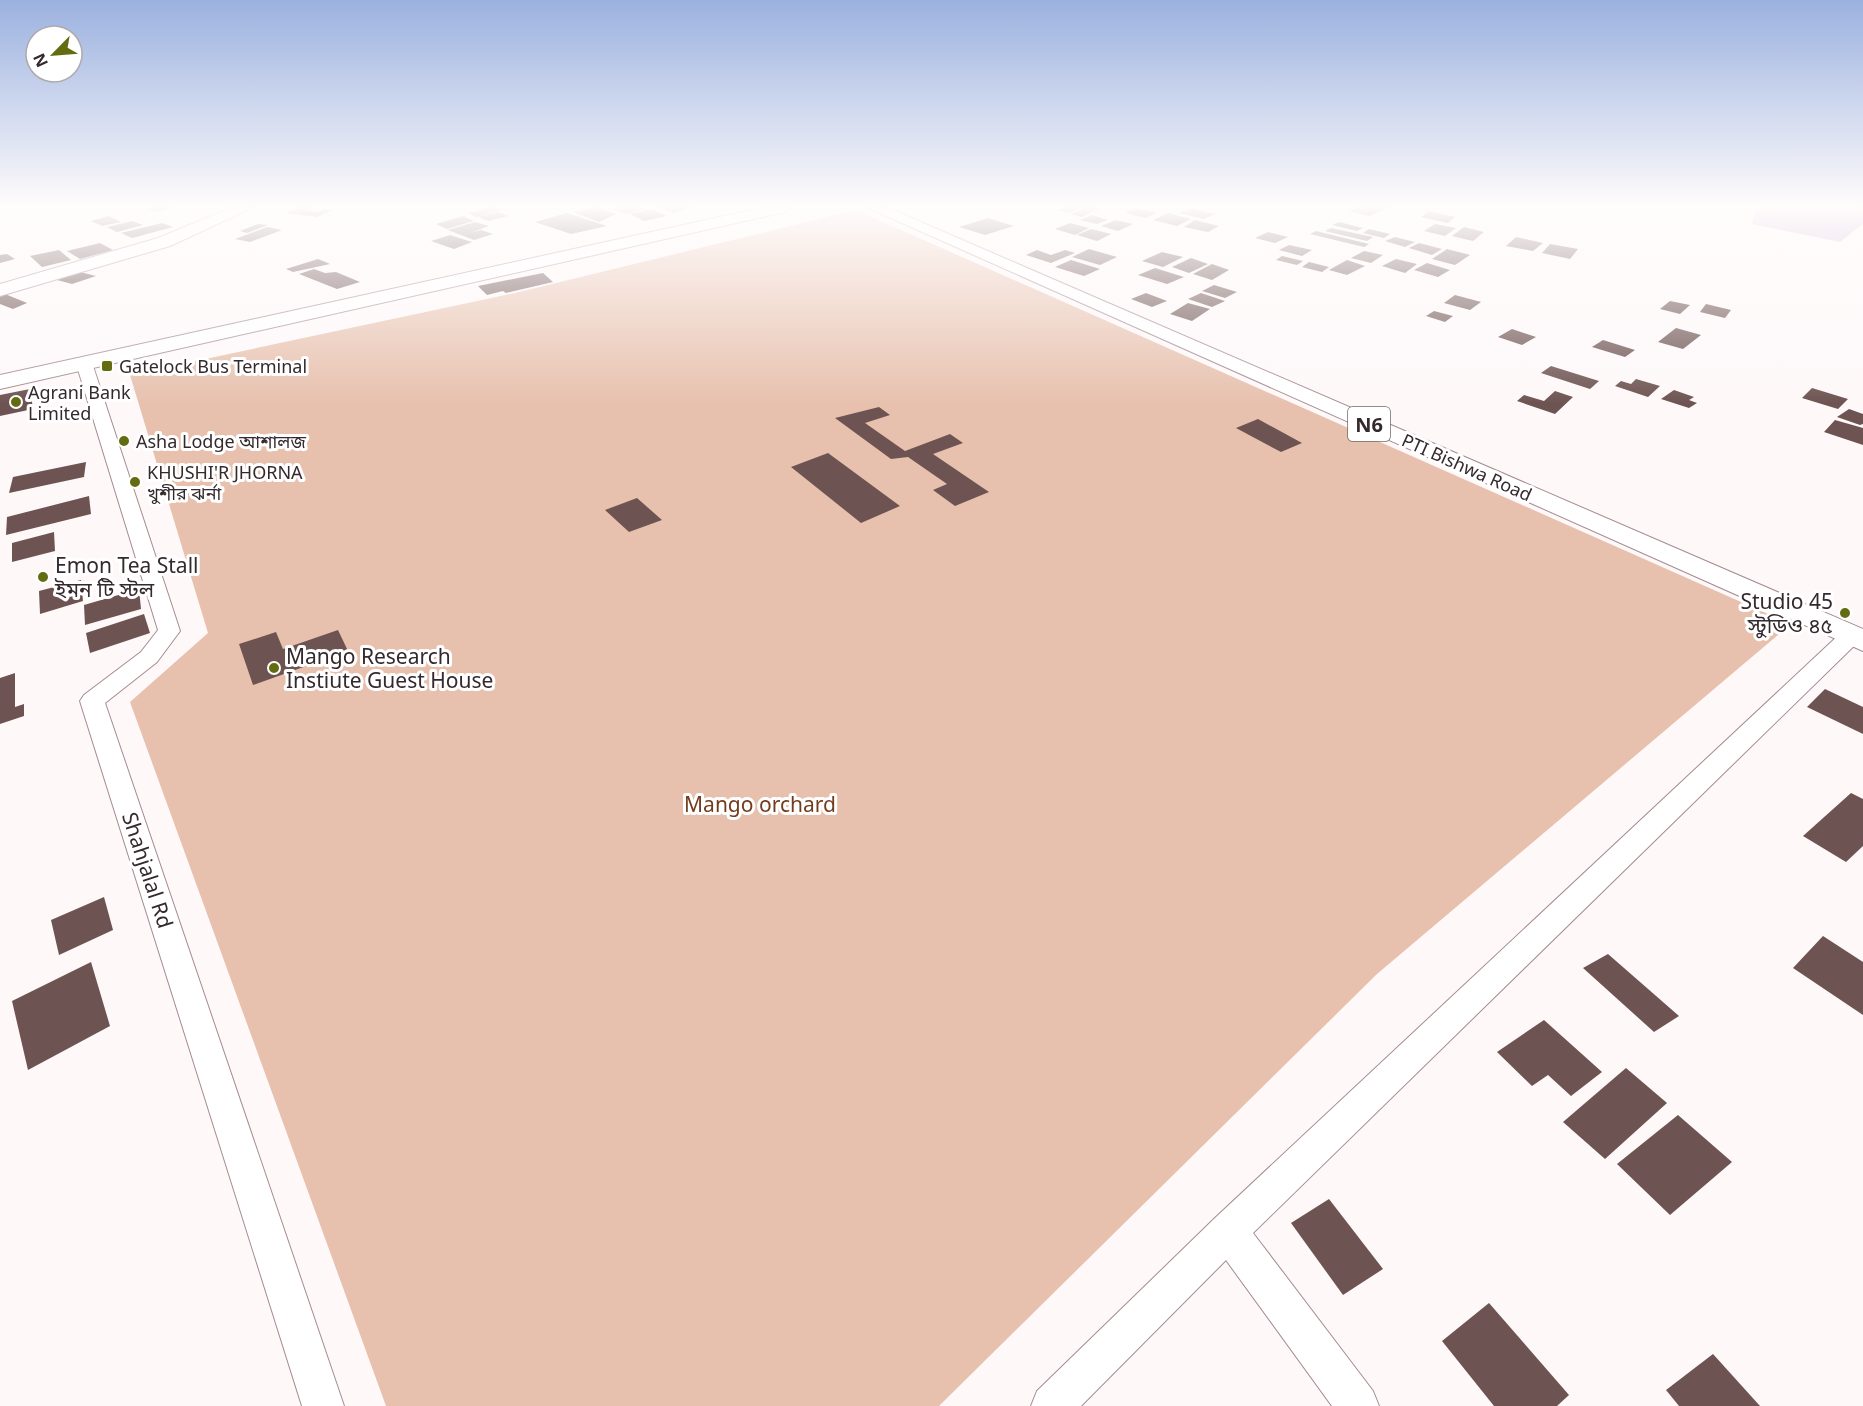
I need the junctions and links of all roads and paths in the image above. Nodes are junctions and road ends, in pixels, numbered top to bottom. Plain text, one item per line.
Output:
1 (59, 273) edge
2 (490, 273) edge
3 (1024, 273) edge
4 (0, 290) edge
5 (84, 363) junction
6 (0, 382) edge
7 (1857, 638) edge
8 (1228, 1231) junction
9 (323, 1406) edge
10 (1052, 1406) edge
11 (1358, 1406) edge

1 - 4 main road
2 - 5 main road
3 - 7 main road, PTI Bishwa Road / N6
5 - 6 main road
5 - 9 street, Shahjalal Rd
7 - 8 street
8 - 10 street
8 - 11 street

